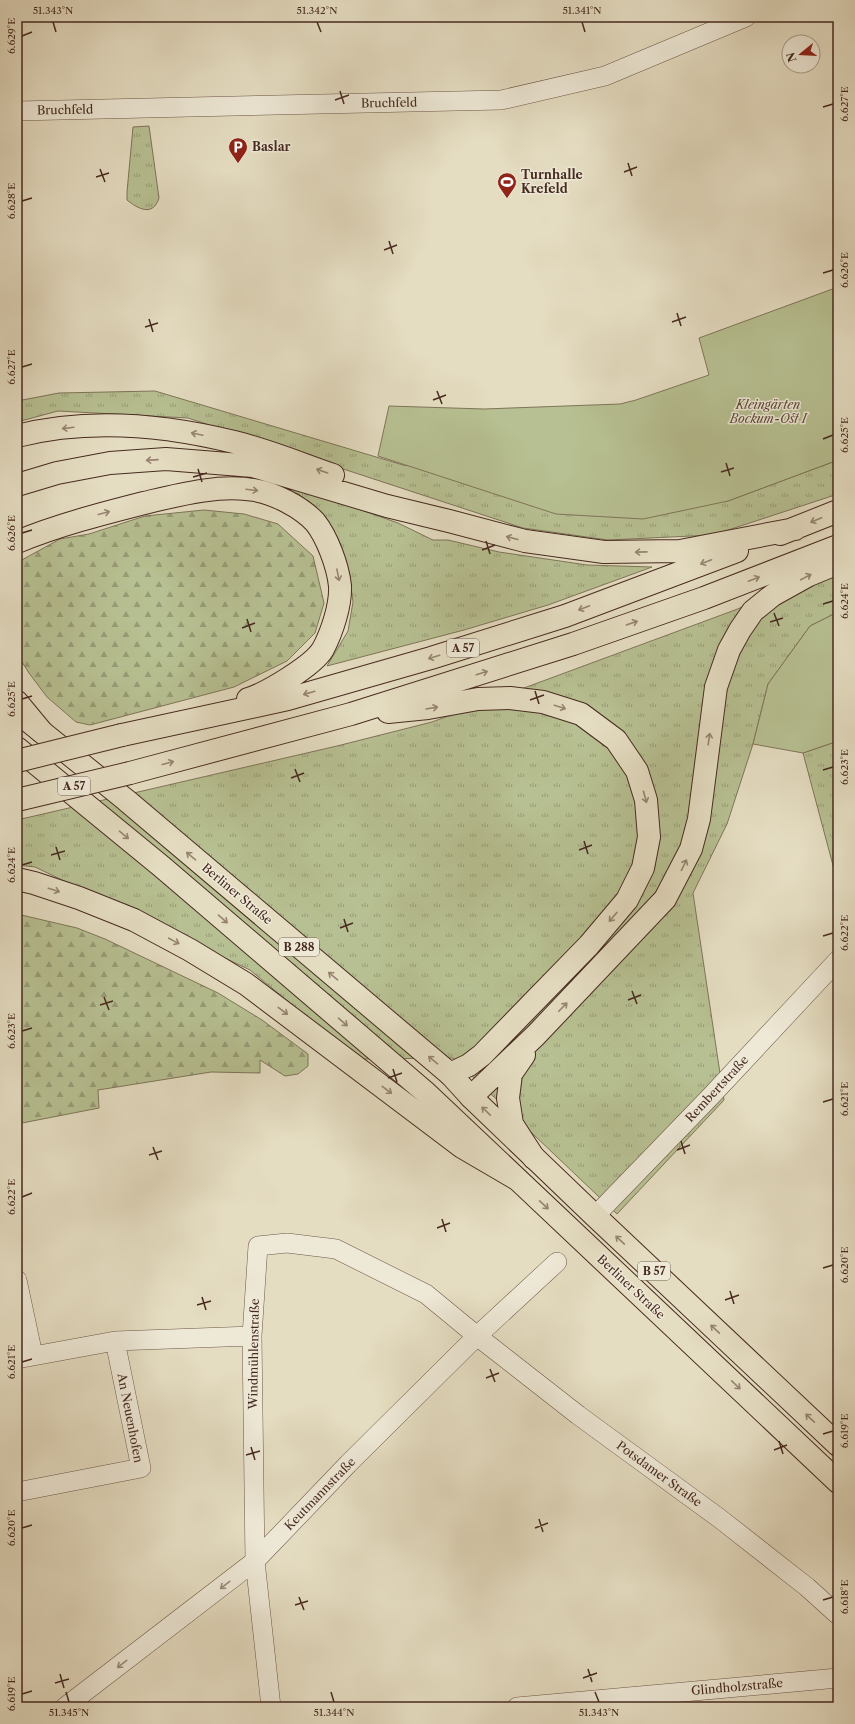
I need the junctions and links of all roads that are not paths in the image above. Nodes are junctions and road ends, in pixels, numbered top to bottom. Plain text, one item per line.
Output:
1 (746, 17) edge
2 (17, 111) edge
3 (17, 436) edge
4 (17, 485) edge
5 (838, 511) edge
6 (449, 521) junction
7 (66, 524) junction
8 (795, 529) junction
9 (17, 542) edge
10 (838, 546) edge
11 (17, 552) edge
12 (838, 562) edge
13 (17, 702) edge
14 (17, 713) edge
15 (351, 714) junction
16 (41, 730) junction
17 (122, 735) junction
18 (17, 748) edge
19 (17, 761) edge
20 (17, 800) edge
21 (17, 879) edge
22 (838, 960) edge
23 (536, 1035) junction
24 (450, 1074) junction
25 (424, 1091) junction
26 (471, 1097) junction
27 (461, 1127) joint
28 (534, 1158) junction
29 (515, 1178) junction
30 (595, 1216) junction
31 (557, 1262) dead end
32 (17, 1280) edge
33 (252, 1336) junction
34 (477, 1336) junction
35 (115, 1341) junction
36 (25, 1357) edge
37 (838, 1445) edge
38 (838, 1482) edge
39 (17, 1492) edge
40 (256, 1561) junction
41 (838, 1615) edge
42 (838, 1678) edge
43 (65, 1707) edge
44 (271, 1707) edge
45 (517, 1707) edge

1 - 2 street, Bruchfeld
6 -> 3 main road
6 -> 4 main road
5 -> 8 main road, A 57
8 -> 6 main road
7 - 9 main road
7 - 11 main road
7 -> 17 main road
8 -> 17 main road, A 57
15 -> 10 main road, A 57
23 -> 12 main road
13 - 16 main road
14 - 16 main road, Berliner Straße / B 288
20 -> 15 main road, A 57, bridge
15 -> 24 main road
24 -> 16 main road, Berliner Straße / B 288
17 - 19 main road, A 57, bridge
18 -> 25 main road, Berliner Straße / B 288
21 -> 29 main road
22 - 30 street, Rembertstraße
23 - 26 main road
23 - 28 main road
24 - 26 main road, Berliner Straße / B 288
25 - 26 main road, Berliner Straße
25 - 27 main road, Berliner Straße / B 288
28 -> 26 main road, Berliner Straße / B 57
27 - 29 main road, Berliner Straße / B 57
28 - 30 main road, Berliner Straße / B 57
29 -> 38 main road, Berliner Straße / B 57
37 -> 30 main road, Berliner Straße / B 57
31 - 34 street, Keutmannstraße
32 - 36 street
33 - 34 street, Windmühlenstraße
33 - 35 street
33 - 40 street, Windmühlenstraße
34 - 40 street, Keutmannstraße
34 - 41 street, Potsdamer Straße
35 - 36 street
35 - 39 street, An Neuenhofen
40 -> 43 street, Keutmannstraße
40 - 44 street, Windmühlenstraße
42 - 45 street, Glindholzstraße

